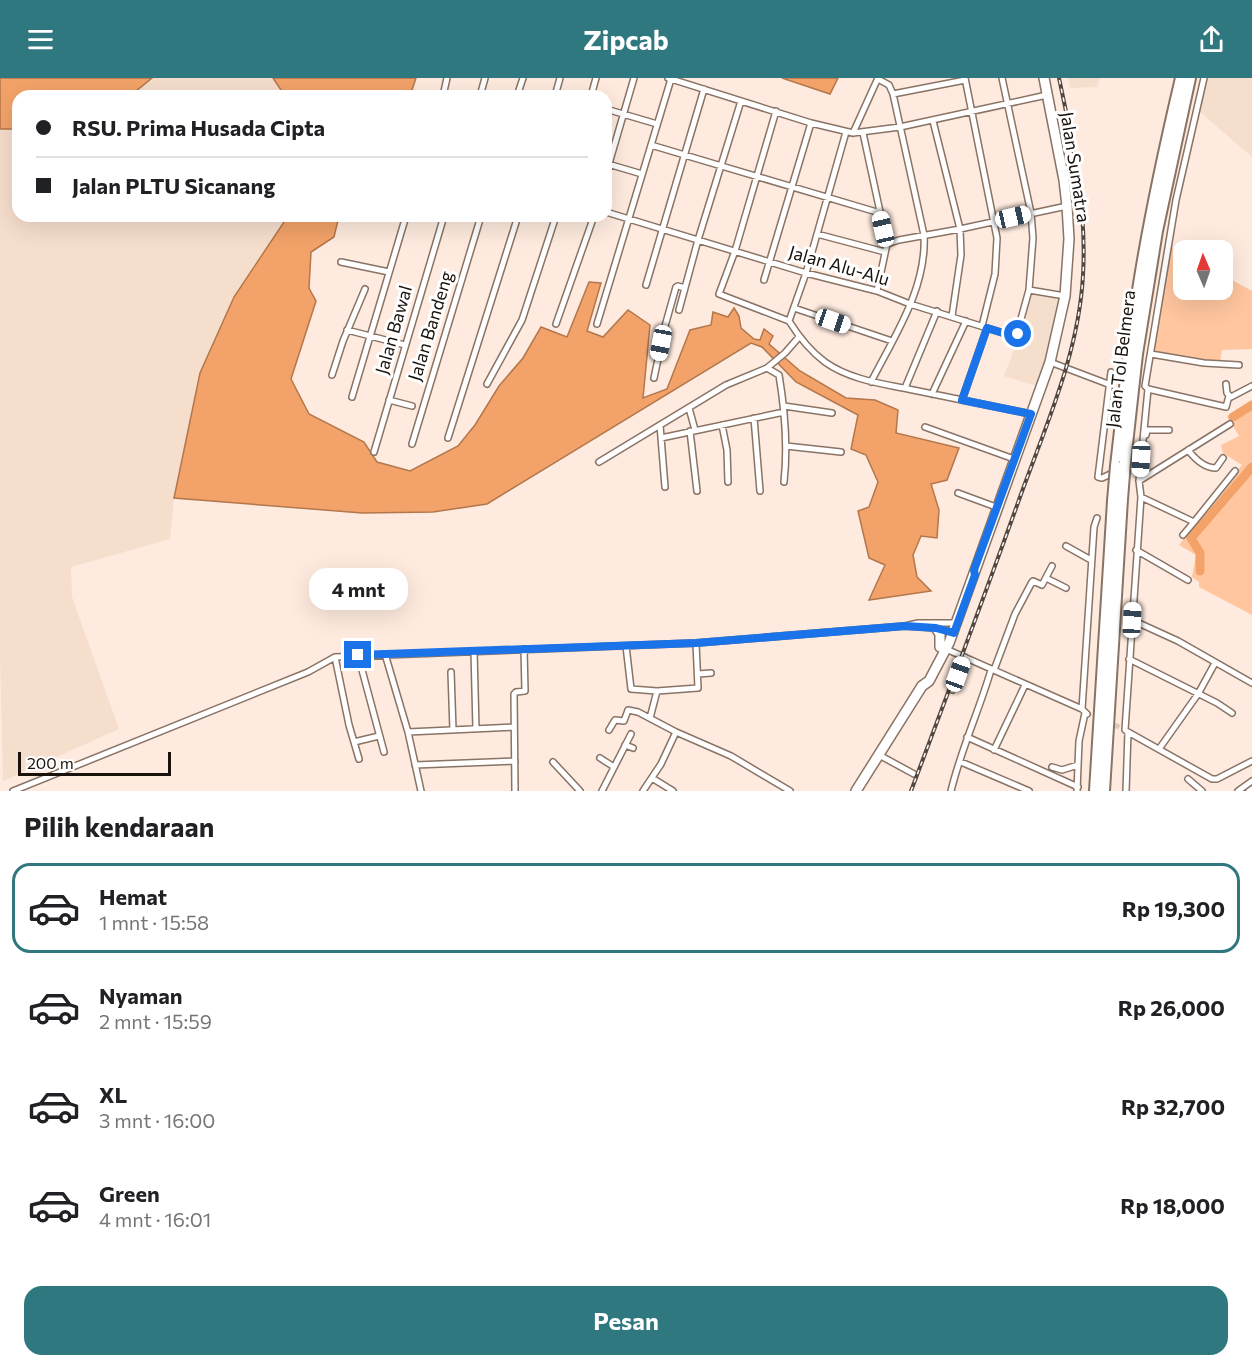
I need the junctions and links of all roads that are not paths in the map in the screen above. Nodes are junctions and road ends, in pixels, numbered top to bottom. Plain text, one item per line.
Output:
1 (634, 78) edge
2 (669, 78) edge
3 (878, 78) edge
4 (925, 78) edge
5 (1002, 78) edge
6 (1044, 78) edge
7 (1181, 78) edge
8 (1190, 78) edge
9 (1204, 78) edge
10 (965, 79) edge
11 (927, 87) junction
12 (705, 89) junction
13 (893, 94) junction
14 (1047, 95) junction
15 (741, 101) junction
16 (1008, 104) junction
17 (612, 111) edge
18 (776, 111) junction
19 (972, 112) junction
20 (624, 114) junction
21 (933, 120) junction
22 (811, 123) junction
23 (657, 124) junction
24 (900, 127) junction
25 (850, 133) junction
26 (863, 133) junction
27 (651, 145) junction
28 (612, 149) edge
29 (685, 157) junction
30 (612, 165) edge
31 (720, 167) junction
32 (642, 174) junction
33 (756, 177) junction
34 (792, 188) junction
35 (828, 198) junction
36 (1067, 206) junction
37 (880, 213) junction
38 (1031, 213) junction
39 (612, 214) edge
40 (629, 219) junction
41 (995, 221) junction
42 (404, 222) edge
43 (442, 222) edge
44 (479, 222) edge
45 (516, 222) edge
46 (554, 222) edge
47 (592, 222) edge
48 (960, 229) junction
49 (664, 230) junction
50 (817, 234) junction
51 (924, 235) junction
52 (698, 240) junction
53 (887, 244) junction
54 (735, 251) junction
55 (885, 252) junction
56 (340, 262) dead end
57 (770, 262) junction
58 (389, 272) junction
59 (806, 273) junction
60 (764, 280) dead end
61 (646, 285) dead end
62 (685, 288) junction
63 (364, 289) dead end
64 (1029, 290) junction
65 (877, 291) junction
66 (1065, 296) junction
67 (910, 304) junction
68 (680, 309) dead end
69 (794, 309) junction
70 (937, 311) junction
71 (952, 316) junction
72 (789, 321) junction
73 (966, 321) junction
74 (556, 324) dead end
75 (597, 324) dead end
76 (985, 327) junction
77 (347, 330) junction
78 (369, 336) junction
79 (799, 337) junction
80 (892, 341) junction
81 (405, 345) junction
82 (1151, 354) junction
83 (1050, 362) junction
84 (1239, 365) dead end
85 (770, 366) junction
86 (1111, 372) dead end
87 (332, 375) dead end
88 (654, 378) dead end
89 (871, 382) junction
90 (487, 384) dead end
91 (1108, 384) junction
92 (1227, 384) dead end
93 (1252, 386) edge
94 (905, 388) junction
95 (1148, 388) junction
96 (932, 394) junction
97 (1229, 396) junction
98 (352, 397) dead end
99 (389, 400) junction
100 (962, 400) junction
101 (412, 406) dead end
102 (689, 408) junction
103 (784, 409) junction
104 (832, 413) dead end
105 (1031, 414) junction
106 (754, 418) junction
107 (722, 424) junction
108 (1230, 424) dead end
109 (660, 425) junction
110 (925, 427) dead end
111 (693, 430) junction
112 (1169, 430) dead end
113 (1143, 437) junction
114 (448, 438) dead end
115 (661, 438) junction
116 (411, 444) dead end
117 (786, 446) junction
118 (1188, 450) junction
119 (374, 452) dead end
120 (841, 452) dead end
121 (1141, 458) junction
122 (1223, 458) dead end
123 (1014, 459) junction
124 (599, 462) dead end
125 (1121, 464) junction
126 (1235, 471) dead end
127 (1139, 480) junction
128 (728, 482) dead end
129 (784, 482) dead end
130 (665, 487) dead end
131 (697, 491) dead end
132 (760, 491) dead end
133 (958, 493) dead end
134 (1141, 497) junction
135 (1118, 500) junction
136 (996, 507) junction
137 (1097, 518) dead end
138 (1194, 522) junction
139 (1183, 535) dead end
140 (1066, 546) dead end
141 (1136, 550) junction
142 (1091, 560) junction
143 (1052, 566) dead end
144 (1046, 578) junction
145 (1188, 579) dead end
146 (1066, 588) dead end
147 (1132, 620) junction
148 (905, 626) junction
149 (936, 628) junction
150 (953, 628) junction
151 (696, 643) junction
152 (626, 646) junction
153 (943, 648) junction
154 (524, 649) junction
155 (474, 651) junction
156 (385, 654) junction
157 (358, 655) junction
158 (335, 657) junction
159 (965, 657) junction
160 (1129, 659) junction
161 (1215, 663) junction
162 (993, 670) junction
163 (451, 672) dead end
164 (711, 673) dead end
165 (698, 674) junction
166 (1252, 683) edge
167 (1025, 685) junction
168 (952, 690) dead end
169 (657, 691) junction
170 (1198, 694) junction
171 (1085, 712) junction
172 (1232, 713) dead end
173 (650, 718) junction
174 (514, 727) junction
175 (476, 729) junction
176 (453, 730) junction
177 (609, 730) dead end
178 (1125, 730) junction
179 (408, 732) junction
180 (675, 733) junction
181 (631, 734) dead end
182 (379, 736) junction
183 (967, 737) junction
184 (354, 742) junction
185 (625, 745) junction
186 (633, 748) dead end
187 (1159, 749) junction
188 (994, 750) junction
189 (384, 752) dead end
190 (879, 755) junction
191 (600, 758) dead end
192 (359, 759) dead end
193 (514, 761) junction
194 (1252, 761) edge
195 (553, 762) dead end
196 (961, 762) junction
197 (415, 765) junction
198 (1078, 765) junction
199 (614, 767) junction
200 (1052, 767) dead end
201 (914, 774) dead end
202 (652, 778) junction
203 (1188, 779) dead end
204 (1252, 781) edge
205 (1078, 789) edge
206 (13, 791) edge
207 (422, 791) edge
208 (515, 791) edge
209 (580, 791) edge
210 (602, 791) edge
211 (643, 791) edge
212 (673, 791) edge
213 (790, 791) edge
214 (856, 791) edge
215 (951, 791) edge
216 (1029, 791) edge
217 (1095, 791) edge
218 (1104, 791) edge
219 (1126, 791) edge
220 (1202, 791) edge
221 (1238, 791) edge

1 - 20 street
2 - 12 street
2 - 23 street
3 - 13 street
3 - 25 street
4 - 11 street
5 - 16 street
6 - 14 highway, Jalan Sumatra
7 - 125 highway, Jalan Tol Belmera
8 - 125 highway, Jalan Tol Belmera
9 - 82 street
10 - 11 street
10 - 19 street
11 - 13 street
12 - 15 street
12 - 29 street
13 - 24 street
14 - 16 street
14 - 36 highway, Jalan Sumatra
15 - 18 street
15 - 31 street
16 - 19 street
16 - 38 street
17 - 20 street
18 - 22 street
18 - 33 street
19 - 21 street
19 - 41 street
20 - 23 street
20 - 28 street
21 - 24 street
21 - 48 street
22 - 25 street
22 - 34 street
23 - 27 street
24 - 26 street
24 - 51 street
25 - 26 street
25 - 35 street
26 - 37 street
27 - 29 street
27 - 32 street
29 - 31 street
29 - 49 street
30 - 32 street
31 - 33 street
31 - 52 street
32 - 40 street
33 - 34 street
33 - 54 street
34 - 35 street
34 - 57 street
35 - 37 street
35 - 50 street
36 - 38 street
36 - 66 highway, Jalan Sumatra
37 - 53 street
38 - 41 street
38 - 64 street
39 - 40 street, Jalan Alu-Alu
40 - 49 street, Jalan Alu-Alu
40 - 75 street
41 - 48 street
41 - 76 street
42 - 58 street
43 - 81 street, Jalan Bawal
44 - 116 street, Jalan Bandeng
45 - 114 street
46 - 90 street
47 - 74 street
48 - 51 street
48 - 71 street
49 - 52 street, Jalan Alu-Alu
49 - 61 street
50 - 55 street
50 - 59 street
51 - 53 street
51 - 67 street
52 - 54 street, Jalan Alu-Alu
52 - 62 street
53 - 55 street
54 - 57 street, Jalan Alu-Alu
54 - 72 street
55 - 65 street
56 - 58 street
57 - 59 street, Jalan Alu-Alu
57 - 60 street
58 - 78 street
59 - 65 street, Jalan Alu-Alu
59 - 69 street
62 - 68 street
62 - 88 street
63 - 77 street
64 - 66 street
64 - 76 street, Jalan Alu-Alu
65 - 67 street, Jalan Alu-Alu
66 - 83 highway, Jalan Sumatra
67 - 70 street, Jalan Alu-Alu
67 - 80 street
69 - 72 street
69 - 80 street
70 - 71 street, Jalan Alu-Alu
70 - 94 street
71 - 73 street, Jalan Alu-Alu
72 - 79 street
73 - 76 street, Jalan Alu-Alu
73 - 96 street
76 - 100 street
77 - 78 street
77 - 87 street
78 - 81 street
78 - 98 street
79 - 85 street
79 - 89 street
80 - 89 street
81 - 99 street, Jalan Bawal
82 - 84 street
82 - 95 street
83 - 91 street
83 - 105 highway, Jalan Sumatra
85 - 102 street
85 - 103 street
86 - 91 street
89 - 94 street
91 - 121 street
92 - 97 street
93 - 97 street
94 - 96 street
95 - 97 street
95 - 113 street
96 - 100 street
99 - 101 street
99 - 119 street, Jalan Bawal
100 - 105 street
102 - 109 street
102 - 111 street
103 - 104 street
103 - 106 street
103 - 117 street
105 - 123 highway, Jalan Sumatra
106 - 107 street
106 - 132 street
107 - 111 street
107 - 128 street
108 - 118 street
109 - 115 street
109 - 124 street
110 - 123 street
111 - 115 street
111 - 131 street
112 - 113 street
113 - 121 street
115 - 130 street
117 - 120 street
117 - 129 street
118 - 122 street
118 - 127 street
121 - 127 street
123 - 136 highway, Jalan Sumatra
125 - 135 highway, Jalan Tol Belmera, bridge
126 - 138 street
127 - 134 street
133 - 136 street
134 - 138 street
134 - 141 street
135 - 217 highway, Jalan Tol Belmera
135 - 218 highway, Jalan Tol Belmera
136 - 150 highway, Jalan Sumatra
137 - 142 street
138 - 139 street
140 - 142 street
141 - 145 street
141 - 147 street
142 - 171 street
143 - 144 street
144 - 146 street
144 - 162 street
147 - 160 street
147 - 161 street
148 - 149 street
148 - 150 street
148 - 151 street
149 - 150 street
149 - 153 highway
150 - 153 highway, Jalan Sumatra
151 - 152 street
151 - 165 street
152 - 154 street
152 - 169 street
153 - 159 street
153 - 190 highway, Jalan Sumatra
154 - 155 street
154 - 174 street
155 - 156 street
155 - 175 street
156 - 157 street
156 - 179 street
157 - 158 street
157 - 182 street
158 - 184 street
158 - 206 street
159 - 162 street
159 - 168 street
160 - 170 street
160 - 178 street
161 - 166 street
161 - 170 street
162 - 167 street
162 - 183 street
163 - 176 street
164 - 165 street
165 - 169 street
167 - 171 street
167 - 188 street
169 - 173 street
170 - 172 street
170 - 187 street
171 - 198 street
173 - 177 street
173 - 180 street
174 - 175 street
174 - 193 street
175 - 176 street
176 - 179 street
178 - 187 street
178 - 219 street
179 - 197 street
180 - 202 street
180 - 213 street
181 - 185 street
182 - 184 street
182 - 189 street
183 - 188 street
183 - 196 street
184 - 192 street
185 - 186 street
185 - 199 street
187 - 194 street
188 - 205 street
190 - 201 street
190 - 214 highway, Jalan Sumatra
191 - 199 street
193 - 197 street
193 - 208 street
195 - 209 street
196 - 215 street
196 - 216 street
197 - 207 street
198 - 200 street
198 - 205 street
199 - 210 street
202 - 211 street
202 - 212 street
203 - 220 street
204 - 221 street

